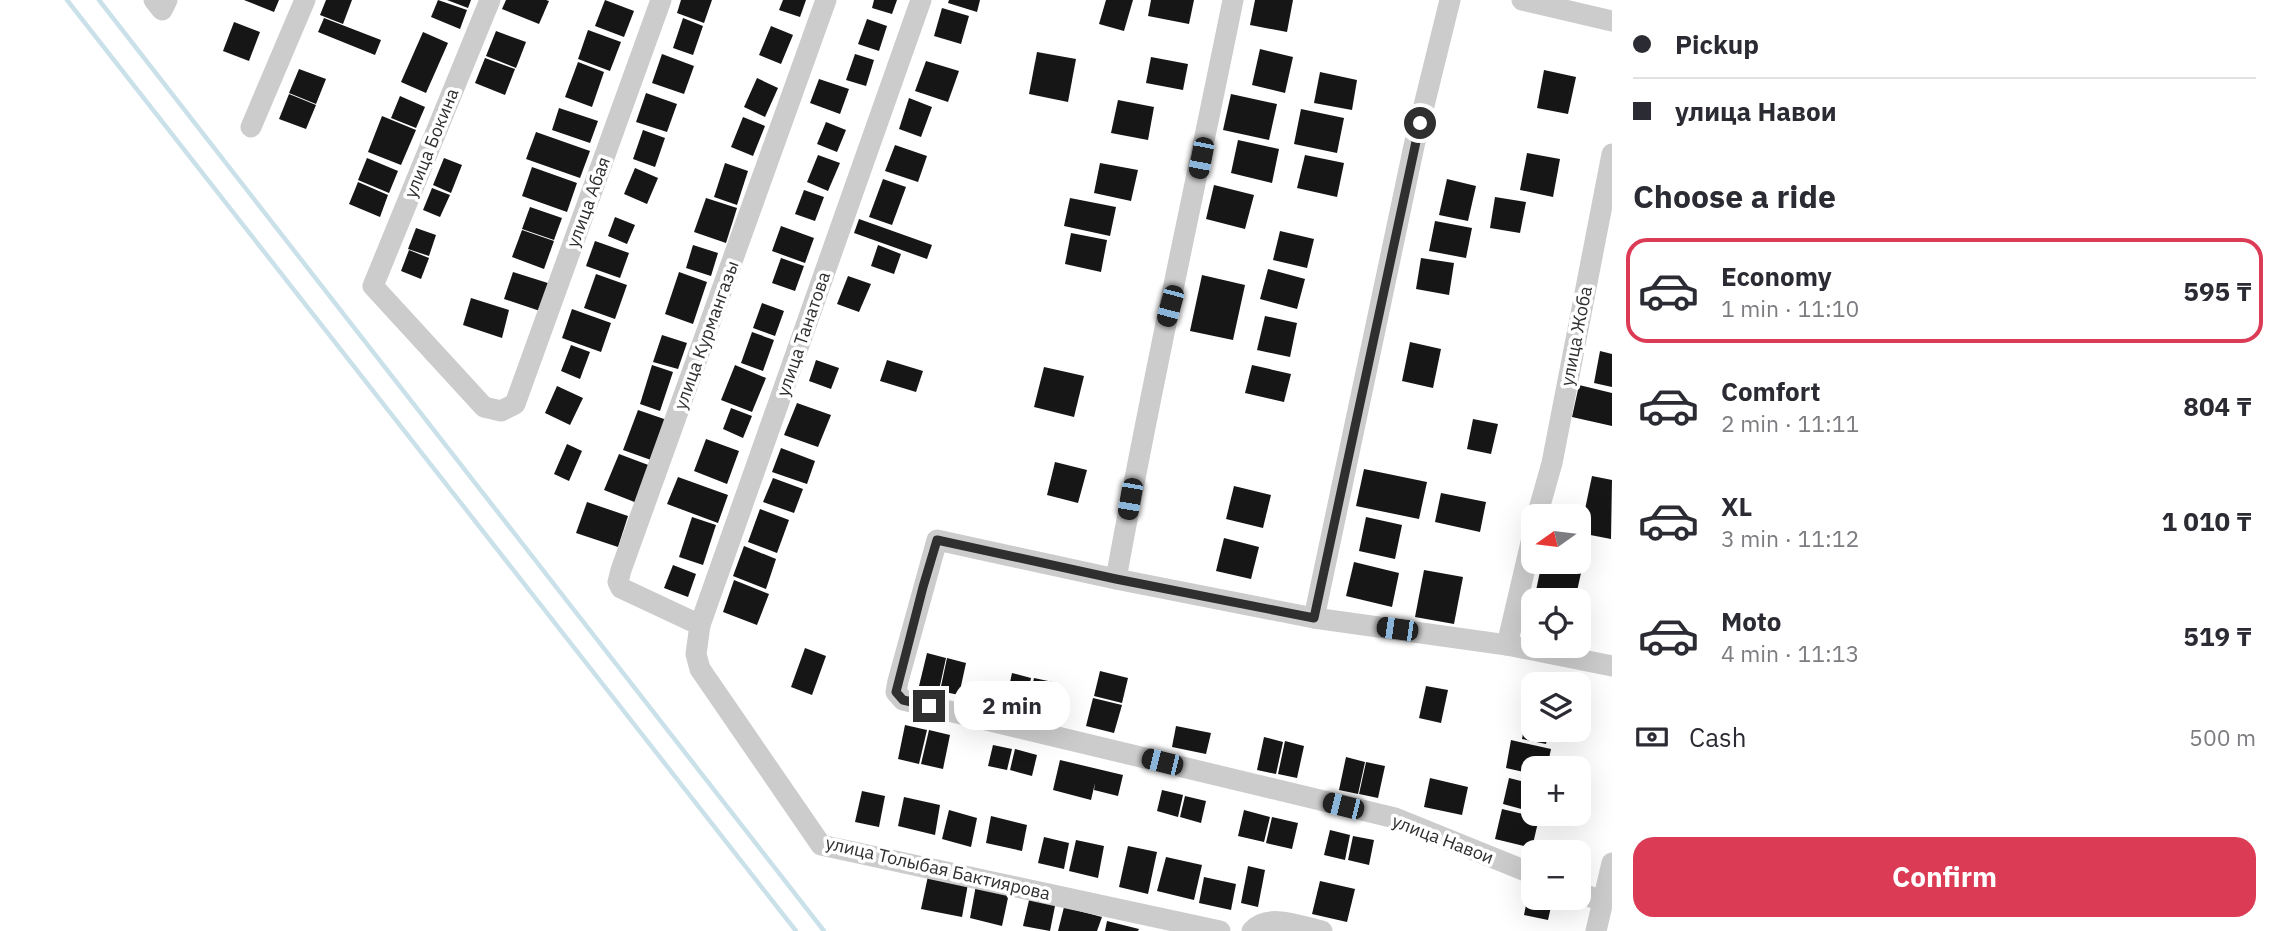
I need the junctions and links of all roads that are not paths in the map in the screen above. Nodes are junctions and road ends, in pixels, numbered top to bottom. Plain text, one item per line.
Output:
1 (305, 0) edge
2 (490, 0) edge
3 (661, 0) edge
4 (827, 0) edge
5 (921, 0) edge
6 (1233, 0) edge
7 (1450, 0) edge
8 (1522, 0) edge
9 (1612, 21) edge
10 (251, 127) dead end
11 (1612, 154) edge
12 (514, 404) joint
13 (1540, 504) edge
14 (1524, 574) edge
15 (1116, 579) junction
16 (1314, 618) junction
17 (700, 625) junction
18 (1507, 645) junction
19 (1612, 666) edge
20 (699, 669) joint
21 (1612, 863) edge
22 (1521, 869) edge
23 (1591, 897) edge
24 (1604, 902) junction
25 (1220, 931) edge
26 (1252, 931) edge
27 (1322, 931) edge
28 (1596, 931) edge

1 - 10 street
2 - 12 street, улица Бокина
3 - 12 street, улица Абая
4 - 17 street, улица Курмангазы
5 - 17 street, улица Танатова
6 - 15 street
7 - 16 street
8 - 9 street
11 - 13 street, улица Жоба
14 - 18 street
15 - 16 street
15 - 22 street, улица Навои
16 - 18 street
17 - 20 street, улица Танатова
18 - 19 street
20 - 25 street, улица Толыбая Бактиярова
21 - 24 street
23 - 24 street
24 - 28 street
26 - 27 street

